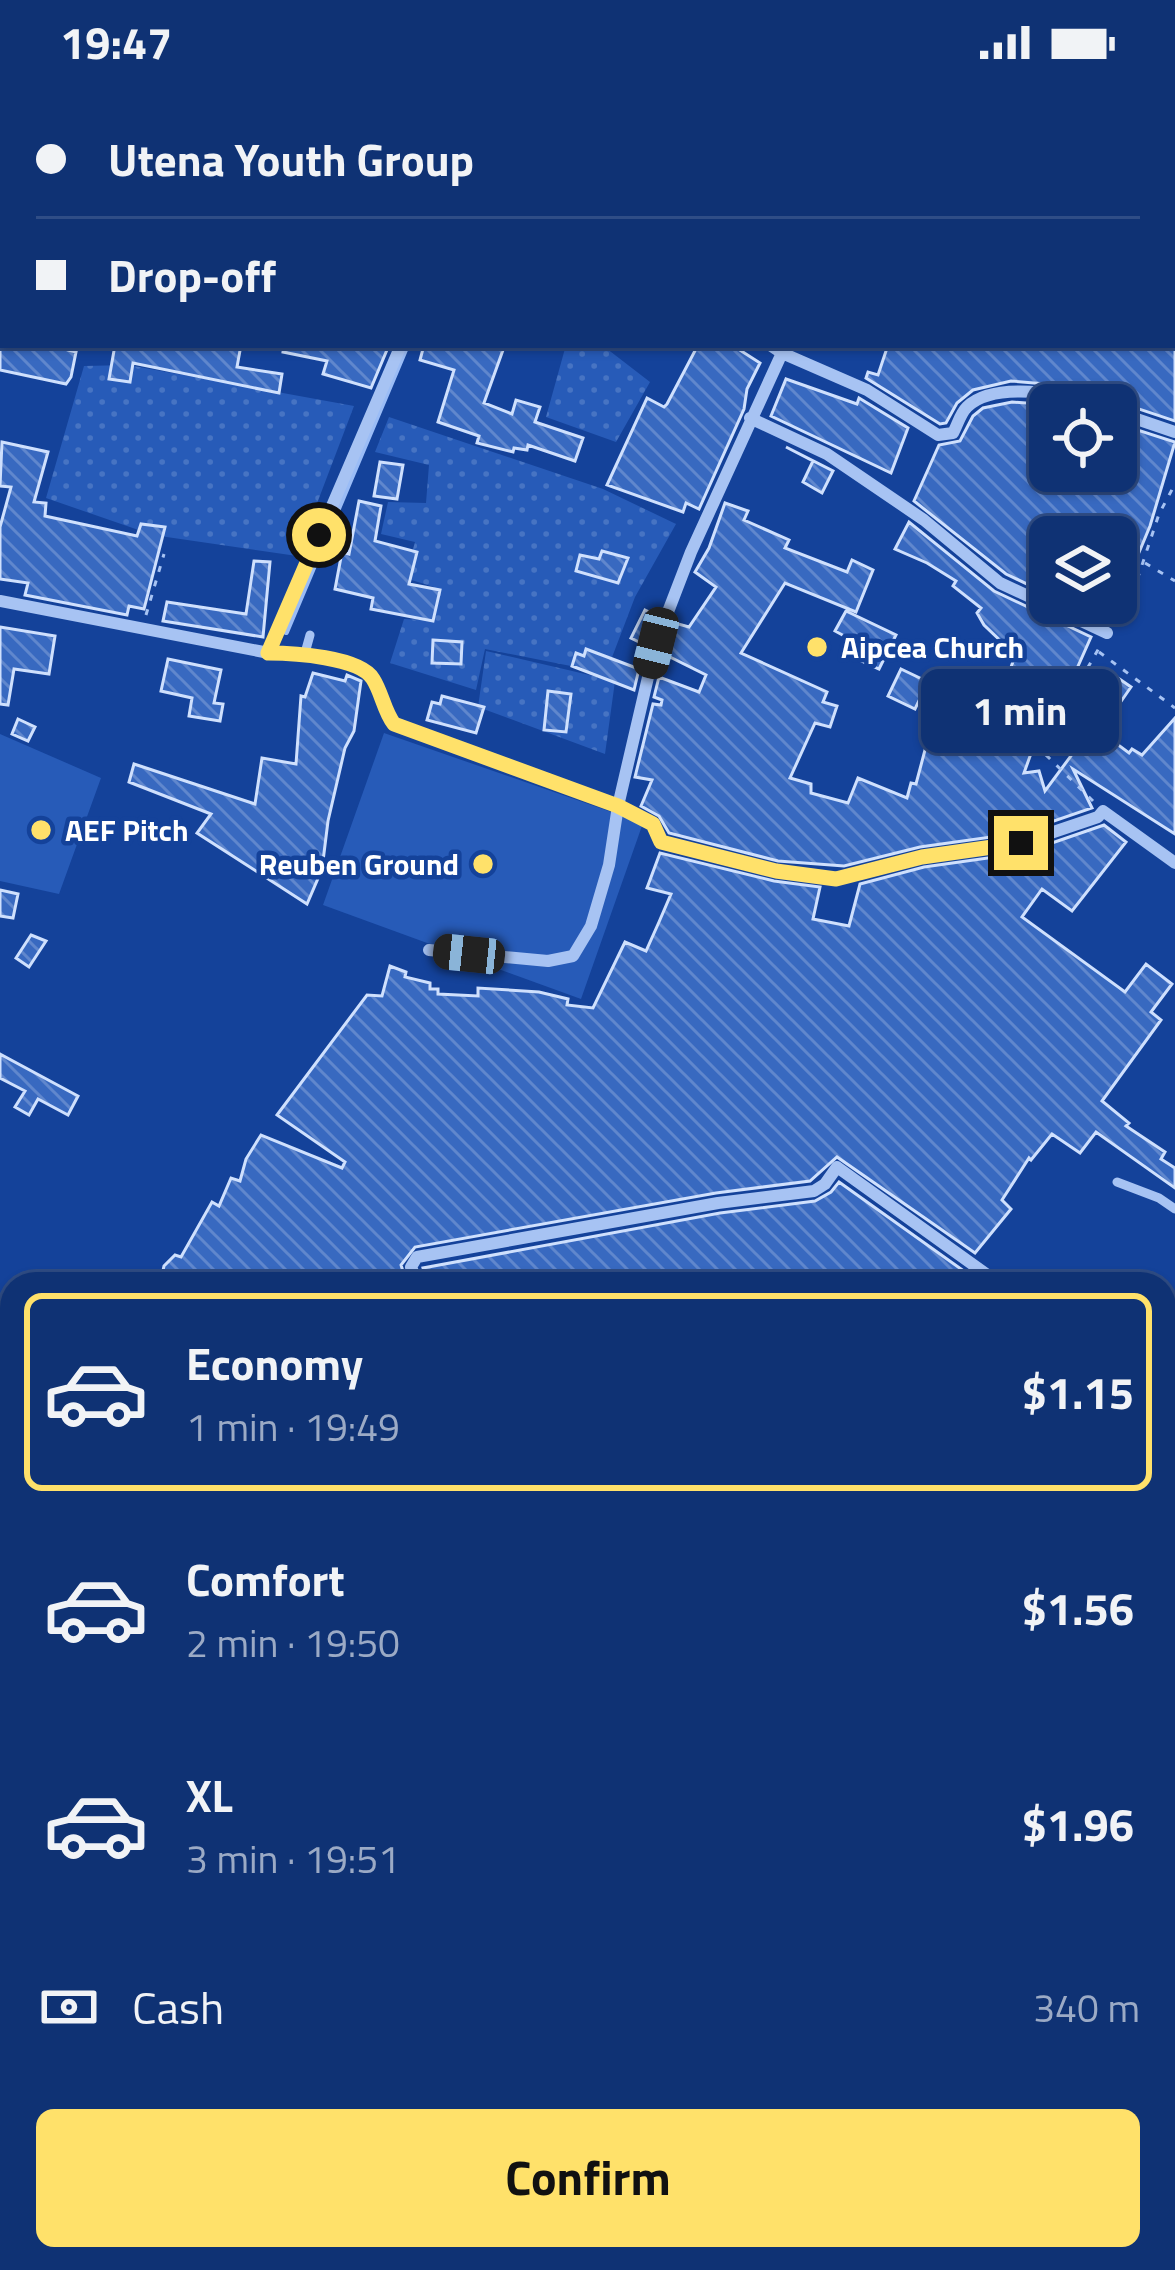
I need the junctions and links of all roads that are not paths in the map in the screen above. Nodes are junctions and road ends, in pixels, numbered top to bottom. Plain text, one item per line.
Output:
1 (400, 348) edge
2 (776, 349) edge
3 (1029, 395) edge
4 (750, 418) junction
5 (1137, 419) edge
6 (1175, 432) edge
7 (0, 601) edge
8 (1107, 633) road end
9 (310, 635) dead end
10 (268, 653) junction
11 (305, 653) junction
12 (618, 806) junction
13 (1175, 862) edge
14 (428, 950) dead end
15 (1117, 1182) dead end
16 (1175, 1209) edge
17 (413, 1272) edge
18 (983, 1272) edge

1 - 10 street
2 - 3 street
2 - 4 street
4 - 8 street
4 - 12 street
5 - 6 street
7 - 10 street
9 - 11 lane
10 - 11 street
11 - 12 street
12 - 13 street
12 - 14 street
15 - 16 lane
17 - 18 street

